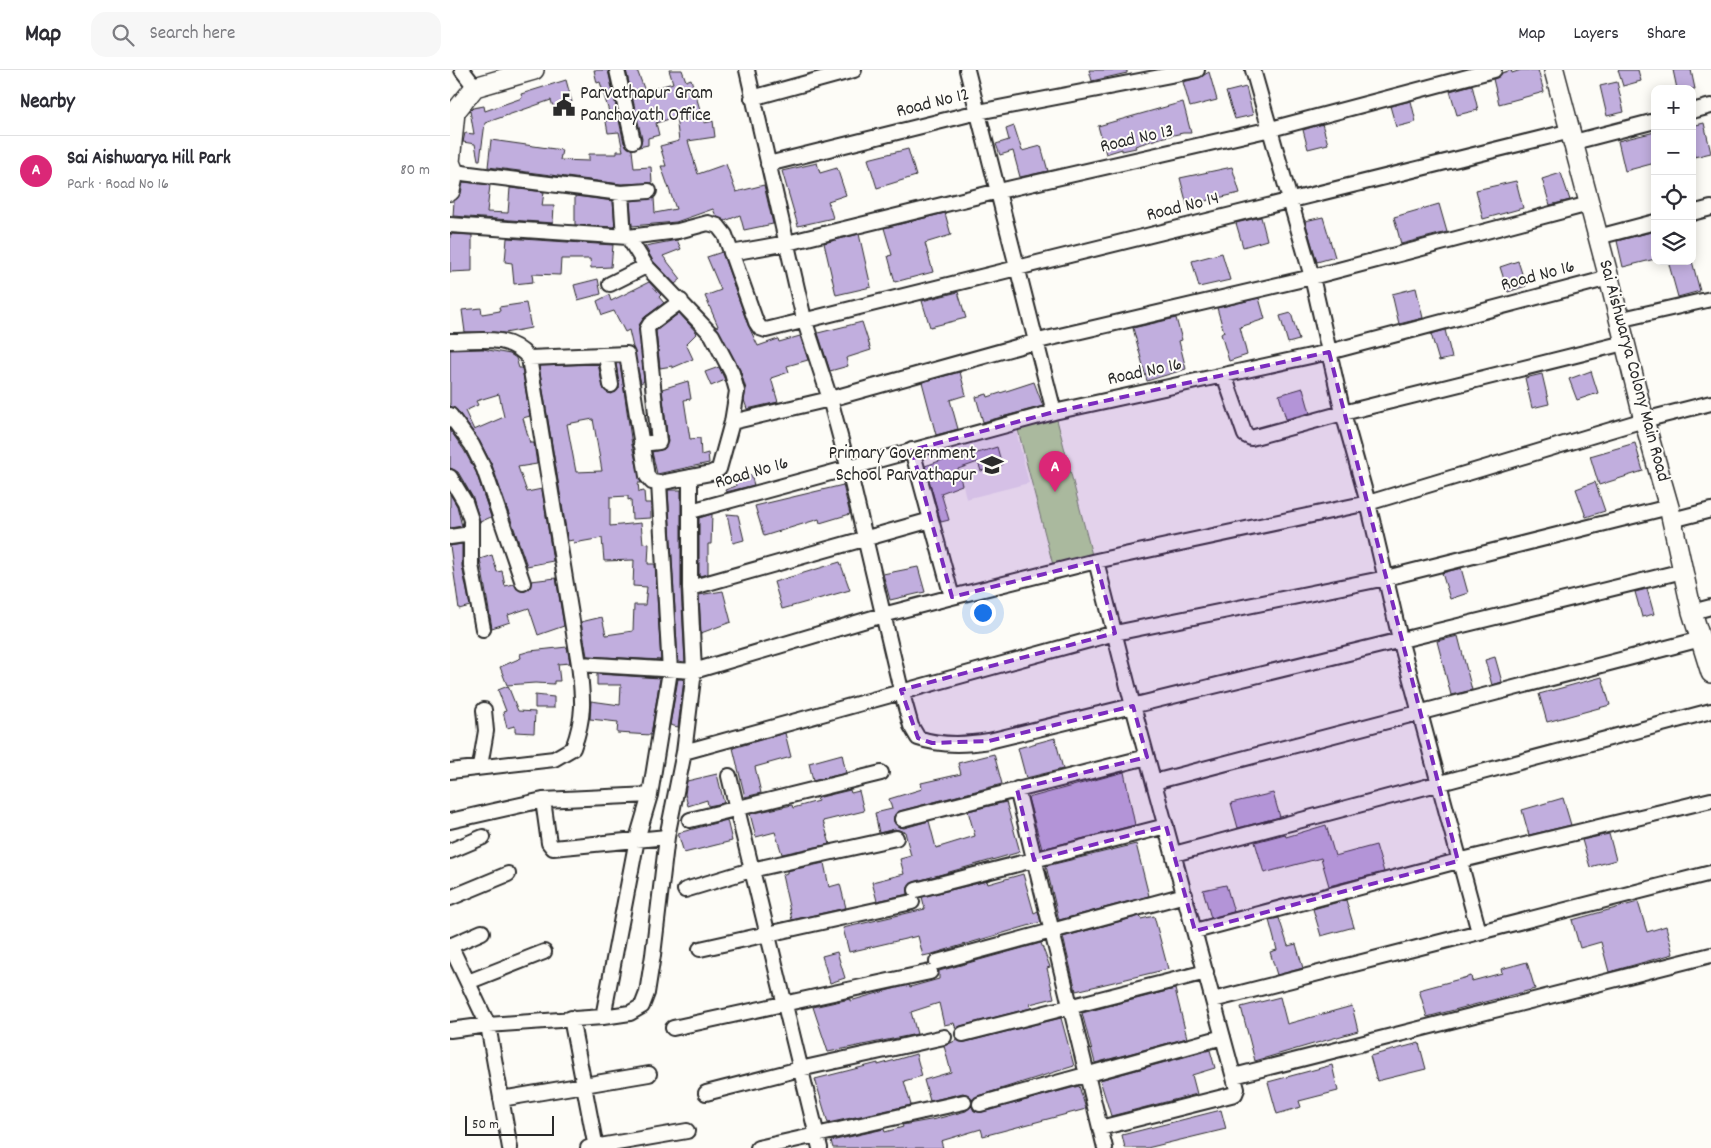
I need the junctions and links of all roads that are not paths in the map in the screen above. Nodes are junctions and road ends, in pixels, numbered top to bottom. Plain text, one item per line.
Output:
1 (462, 70) edge
2 (534, 70) edge
3 (617, 70) edge
4 (747, 70) edge
5 (854, 70) edge
6 (966, 70) edge
7 (1197, 70) edge
8 (1253, 70) edge
9 (1494, 70) edge
10 (1554, 70) edge
11 (475, 88) junction
12 (752, 98) junction
13 (1711, 106) edge
14 (1696, 110) edge
15 (978, 112) junction
16 (1651, 122) edge
17 (1271, 128) junction
18 (1572, 137) junction
19 (633, 141) dead end
20 (768, 164) junction
21 (451, 165) edge
22 (450, 191) edge
23 (649, 191) dead end
24 (999, 191) junction
25 (621, 192) junction
26 (1291, 202) junction
27 (1589, 204) junction
28 (1711, 208) edge
29 (1696, 212) edge
30 (1651, 223) edge
31 (450, 225) edge
32 (626, 237) junction
33 (1598, 237) junction
34 (788, 243) junction
35 (731, 253) junction
36 (646, 266) junction
37 (1018, 268) junction
38 (1312, 277) junction
39 (1610, 278) junction
40 (610, 284) dead end
41 (1711, 299) edge
42 (681, 301) junction
43 (804, 319) junction
44 (1618, 320) junction
45 (450, 341) edge
46 (1038, 341) junction
47 (1624, 343) junction
48 (1329, 352) junction
49 (606, 356) junction
50 (529, 358) junction
51 (1224, 375) junction
52 (612, 385) dead end
53 (830, 399) junction
54 (1711, 403) edge
55 (1054, 412) junction
56 (1343, 413) junction
57 (450, 415) edge
58 (1644, 420) junction
59 (732, 422) junction
60 (641, 444) junction
61 (912, 450) junction
62 (848, 466) junction
63 (690, 477) junction
64 (450, 478) edge
65 (659, 482) junction
66 (1368, 502) junction
67 (1711, 510) edge
68 (691, 511) junction
69 (1670, 514) junction
70 (931, 520) junction
71 (471, 534) junction
72 (450, 537) edge
73 (864, 541) junction
74 (1096, 561) junction
75 (1683, 571) junction
76 (1386, 578) junction
77 (523, 583) dead end
78 (690, 588) junction
79 (952, 597) junction
80 (1711, 608) edge
81 (1692, 612) junction
82 (883, 615) junction
83 (483, 629) dead end
84 (1115, 633) junction
85 (1400, 639) junction
86 (1701, 639) junction
87 (578, 664) junction
88 (694, 671) junction
89 (670, 672) junction
90 (1711, 673) edge
91 (902, 690) junction
92 (1133, 706) junction
93 (484, 710) dead end
94 (1711, 711) edge
95 (1419, 713) junction
96 (684, 752) junction
97 (1147, 757) junction
98 (480, 766) junction
99 (450, 771) edge
100 (881, 774) dead end
101 (729, 776) dead end
102 (1154, 782) junction
103 (1438, 785) junction
104 (1017, 789) junction
105 (650, 796) junction
106 (543, 800) junction
107 (1711, 800) edge
108 (736, 808) junction
109 (902, 819) dead end
110 (690, 820) dead end
111 (450, 821) edge
112 (1166, 826) junction
113 (483, 837) dead end
114 (667, 837) junction
115 (896, 838) dead end
116 (638, 839) junction
117 (450, 851) edge
118 (1174, 854) junction
119 (1034, 860) junction
120 (1458, 861) junction
121 (751, 870) junction
122 (1711, 873) edge
123 (508, 874) dead end
124 (685, 890) dead end
125 (1185, 896) junction
126 (450, 898) edge
127 (1051, 931) junction
128 (482, 932) dead end
129 (766, 932) junction
130 (1195, 932) junction
131 (1479, 932) junction
132 (450, 945) edge
133 (700, 949) dead end
134 (544, 952) dead end
135 (1711, 955) edge
136 (1206, 972) junction
137 (468, 982) junction
138 (1213, 1000) junction
139 (786, 1003) junction
140 (1069, 1006) junction
141 (603, 1017) junction
142 (571, 1018) junction
143 (488, 1025) junction
144 (673, 1028) dead end
145 (450, 1030) edge
146 (963, 1034) dead end
147 (944, 1037) dead end
148 (1223, 1037) junction
149 (800, 1069) junction
150 (649, 1074) dead end
151 (1087, 1075) junction
152 (1234, 1076) junction
153 (584, 1086) junction
154 (706, 1093) dead end
155 (501, 1099) junction
156 (964, 1102) dead end
157 (980, 1104) dead end
158 (1100, 1128) junction
159 (687, 1131) dead end
160 (818, 1142) edge
161 (510, 1148) edge
162 (593, 1148) edge
163 (758, 1148) edge
164 (1105, 1148) edge

1 - 11 street
2 - 11 street
3 - 19 street
4 - 12 street
5 - 12 street
6 - 15 street
7 - 15 street, Road No 12
8 - 17 street
9 - 17 street, Road No 13
10 - 18 street, Sai Aishwarya Colony Main Road
11 - 21 street
12 - 20 street
13 - 14 street
15 - 20 street, Road No 12
15 - 24 street
16 - 18 street, Road No 14
17 - 24 street, Road No 13
17 - 26 street
18 - 26 street, Road No 14
18 - 27 street, Sai Aishwarya Colony Main Road
20 - 34 street
21 - 22 street
21 - 25 street
23 - 25 street
24 - 34 street, Road No 13
24 - 37 street
25 - 32 street
26 - 37 street, Road No 14
26 - 38 street
27 - 33 street, Sai Aishwarya Colony Main Road
27 - 38 street
28 - 29 street
30 - 33 street
31 - 32 street
32 - 35 street
32 - 36 street
33 - 39 street, Sai Aishwarya Colony Main Road
34 - 35 street, Road No 13
34 - 43 street
35 - 43 street, Road No 14
36 - 40 street
36 - 42 street
37 - 43 street, Road No 14
37 - 46 street
38 - 46 street
38 - 48 street
39 - 44 street, Sai Aishwarya Colony Main Road
39 - 48 street, Road No 16
41 - 44 street
42 - 59 street
42 - 60 street
43 - 53 street
44 - 47 street, Sai Aishwarya Colony Main Road
45 - 50 street
46 - 53 street
46 - 55 street
47 - 56 street
47 - 58 street, Sai Aishwarya Colony Main Road
48 - 51 street, Road No 16
48 - 56 street
49 - 50 street
49 - 52 street
49 - 60 street
50 - 87 street
51 - 55 street, Road No 16
51 - 56 street
53 - 59 street
53 - 62 street
54 - 58 street
55 - 61 street, Road No 16
56 - 66 street
57 - 77 street
58 - 66 street
58 - 69 street, Sai Aishwarya Colony Main Road
59 - 63 street
60 - 65 street
61 - 62 street, Road No 16
61 - 70 street
62 - 68 street, Road No 16
62 - 73 street
63 - 65 street
63 - 68 street
64 - 71 street
65 - 89 street
66 - 74 street
66 - 76 street
67 - 69 street
68 - 78 street
69 - 75 street, Sai Aishwarya Colony Main Road
69 - 76 street
70 - 73 street
70 - 79 street
71 - 72 street
71 - 83 street
73 - 78 street
73 - 82 street
74 - 79 street
74 - 84 street
75 - 81 street, Sai Aishwarya Colony Main Road
75 - 85 street
76 - 84 street
76 - 85 street
78 - 88 street
79 - 82 street
80 - 81 street
81 - 86 street, Sai Aishwarya Colony Main Road
82 - 88 street
82 - 91 street
84 - 91 street
84 - 92 street
85 - 92 street
85 - 95 street
86 - 90 street, Sai Aishwarya Colony Main Road
86 - 95 street
87 - 89 street
87 - 98 street
88 - 89 street
88 - 96 street
89 - 105 street
91 - 92 street
91 - 96 street
92 - 97 street
93 - 98 street
94 - 103 street
95 - 102 street
95 - 103 street
96 - 114 street
97 - 102 street
97 - 104 street
98 - 99 street
100 - 108 street
101 - 108 street
102 - 112 street
103 - 118 street
103 - 120 street
104 - 109 street
104 - 119 street
105 - 106 street
105 - 116 street
106 - 111 street
106 - 116 street
107 - 120 street
108 - 110 street
108 - 121 street
112 - 118 street
112 - 119 street
113 - 117 street
114 - 116 street
114 - 141 street
115 - 121 street
116 - 141 street
118 - 125 street
119 - 127 street
119 - 129 street
120 - 130 street
120 - 131 street
121 - 124 street
121 - 129 street
122 - 131 street
123 - 126 street
125 - 127 street
125 - 130 street
127 - 139 street
127 - 140 street
128 - 132 street
129 - 133 street
129 - 139 street
130 - 136 street
131 - 138 street
132 - 137 street
134 - 137 street
135 - 152 street
136 - 138 street
136 - 140 street
137 - 143 street
138 - 148 street
139 - 144 street
139 - 149 street
140 - 146 street
140 - 151 street
141 - 142 street
142 - 143 street
142 - 153 street
143 - 145 street
143 - 155 street
147 - 149 street
148 - 151 street
148 - 152 street
149 - 154 street
149 - 160 street
150 - 153 street
151 - 157 street
151 - 158 street
152 - 158 street
153 - 155 street
153 - 162 street
155 - 161 street
156 - 160 street
158 - 164 street
159 - 162 street
160 - 163 street

